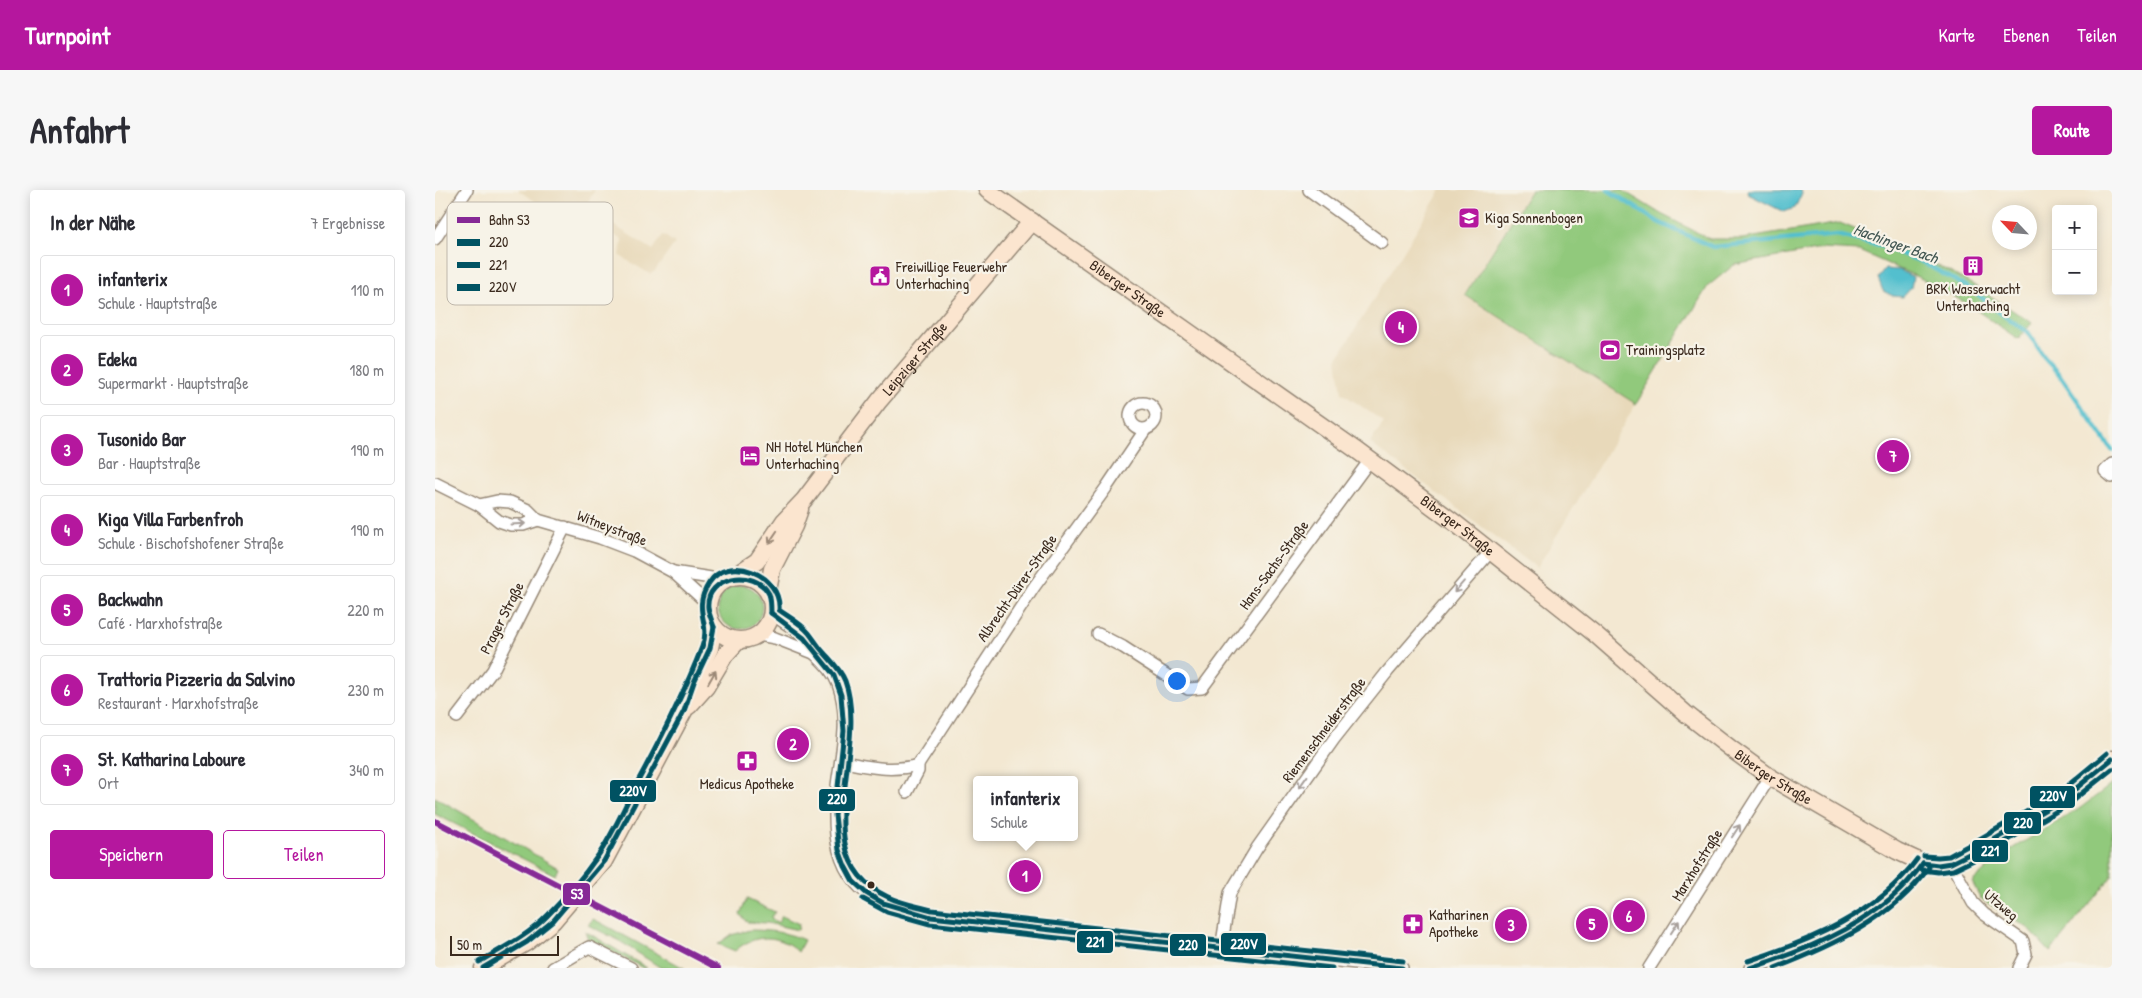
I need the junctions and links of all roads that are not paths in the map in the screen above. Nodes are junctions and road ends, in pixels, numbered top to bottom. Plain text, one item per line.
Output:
1 (467, 190) edge
2 (987, 190) edge
3 (1309, 190) edge
4 (459, 202) edge
5 (447, 221) edge
6 (1031, 221) junction
7 (435, 239) edge
8 (1382, 243) dead end
9 (1145, 430) dead end
10 (1370, 460) junction
11 (435, 483) edge
12 (804, 500) junction
13 (479, 505) junction
14 (538, 520) junction
15 (565, 527) junction
16 (1491, 551) junction
17 (673, 572) junction
18 (729, 578) junction
19 (767, 591) junction
20 (708, 604) junction
21 (771, 613) junction
22 (714, 628) junction
23 (1098, 634) dead end
24 (759, 635) junction
25 (738, 640) junction
26 (816, 654) junction
27 (685, 711) junction
28 (457, 717) dead end
29 (2112, 759) edge
30 (841, 761) junction
31 (918, 765) junction
32 (898, 769) junction
33 (1770, 777) junction
34 (1923, 863) junction
35 (1951, 863) junction
36 (1221, 949) junction
37 (483, 968) edge
38 (553, 968) edge
39 (631, 968) edge
40 (1400, 968) edge
41 (1649, 968) edge
42 (1750, 968) edge
43 (2019, 968) edge

1 - 4 street
2 - 6 main road, Biberger Straße
3 - 8 street
5 - 7 street
6 - 10 main road, Biberger Straße
6 - 12 main road, Leipziger Straße
9 - 31 street, Albrecht-Dürer-Straße
10 - 16 main road, Biberger Straße
10 - 23 street, Hans-Sachs-Straße
11 - 13 street, Witneystraße
12 -> 18 main road, Leipziger Straße
12 - 19 main road, Leipziger Straße
13 - 14 street, Witneystraße
13 -> 14 street, Witneystraße
14 - 15 street, Witneystraße
15 - 17 street, Witneystraße
15 - 28 street, Prager Straße
16 - 33 main road, Biberger Straße
16 -> 36 street, Riemenschneiderstraße
17 - 18 street, Witneystraße
17 - 20 street, Witneystraße
18 - 19 main road
18 - 20 main road
19 - 21 main road
20 - 22 main road
21 - 24 main road
21 - 26 street
22 - 25 main road
22 - 27 main road
24 - 25 main road
24 - 26 street
27 -> 25 main road
26 - 30 street
27 - 37 main road
29 - 35 main road
30 - 32 street
30 - 36 street
31 - 32 street
31 - 32 street, Albrecht-Dürer-Straße
33 - 34 main road, Biberger Straße
41 -> 33 street, Marxhofstraße
34 - 35 main road
34 - 42 street
35 - 43 street, Utzweg
36 - 40 street
38 - 39 street

